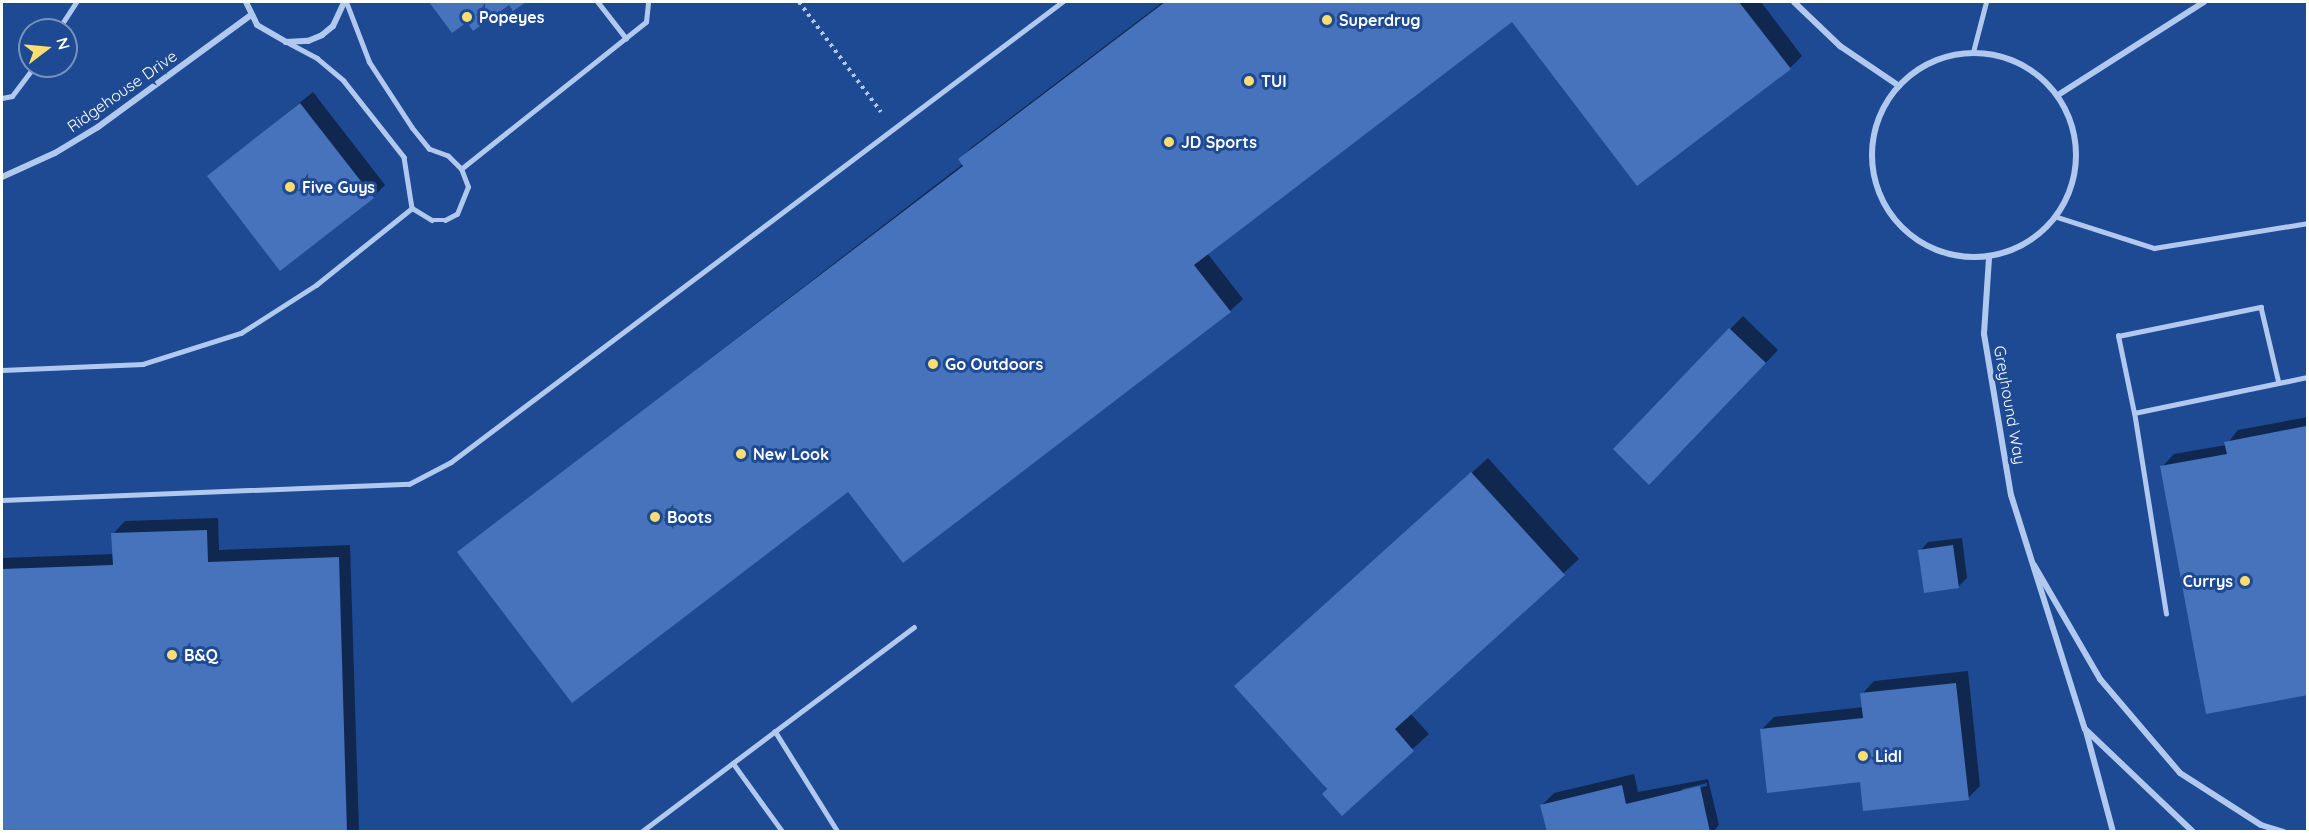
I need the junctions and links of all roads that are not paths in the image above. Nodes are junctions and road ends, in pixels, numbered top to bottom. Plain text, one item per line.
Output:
1 (76, 2) edge
2 (246, 2) edge
3 (345, 2) edge
4 (598, 2) edge
5 (648, 2) edge
6 (1062, 2) edge
7 (1794, 2) edge
8 (1986, 2) edge
9 (2204, 2) edge
10 (250, 15) junction
11 (66, 18) edge
12 (626, 38) junction
13 (286, 42) junction
14 (1973, 52) junction
15 (26, 78) edge
16 (1899, 86) junction
17 (2058, 95) junction
18 (2, 98) edge
19 (461, 169) junction
20 (2, 177) edge
21 (412, 208) junction
22 (2057, 217) junction
23 (2307, 223) edge
24 (1989, 258) junction
25 (2, 370) edge
26 (2307, 377) edge
27 (2279, 383) junction
28 (2133, 413) junction
29 (2, 500) edge
30 (2028, 554) junction
31 (2166, 614) dead end
32 (914, 627) dead end
33 (2085, 729) junction
34 (776, 731) junction
35 (733, 763) junction
36 (640, 831) edge
37 (783, 831) edge
38 (838, 831) edge
39 (2113, 831) edge
40 (2193, 831) edge
41 (2284, 831) edge

1 - 11 lane
2 - 10 street
3 - 13 street
3 - 19 lane
4 - 12 lane
5 - 12 lane
6 - 29 lane
7 - 16 street
8 - 14 lane
9 - 17 street
10 - 13 street
10 - 20 street, Ridgehouse Drive
12 - 19 lane
13 - 21 lane
14 - 16 street
14 - 17 street
15 - 18 lane
16 - 24 street
17 - 22 street
19 - 21 lane
21 - 25 lane
22 - 23 lane
22 - 24 street
24 - 30 street, Greyhound Way
26 - 27 lane
27 - 28 lane
27 - 28 lane
28 - 31 lane
30 - 33 street
30 - 41 street
32 - 34 lane
33 - 39 street
33 - 40 street
34 - 35 lane
34 - 38 lane
35 - 36 lane
35 - 37 lane

